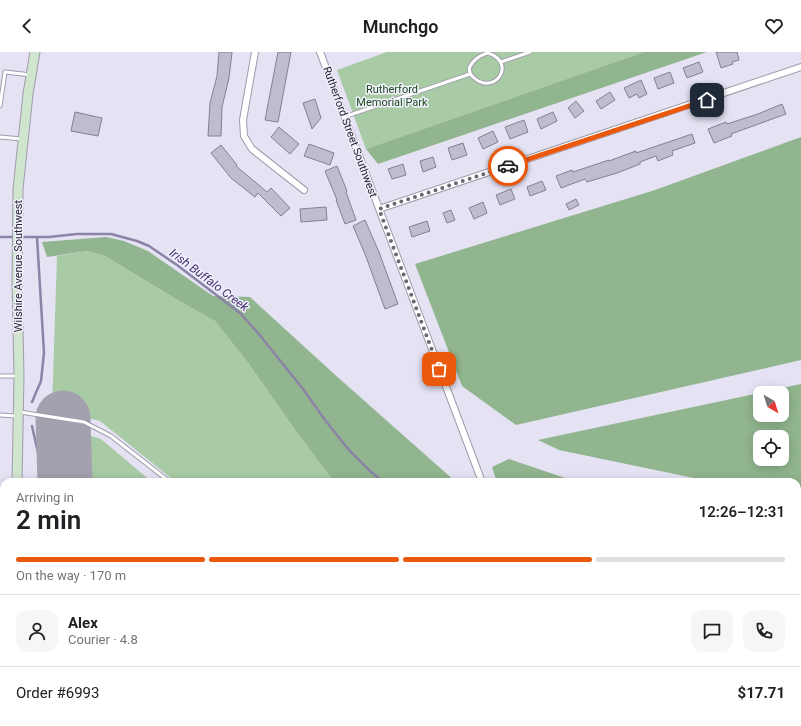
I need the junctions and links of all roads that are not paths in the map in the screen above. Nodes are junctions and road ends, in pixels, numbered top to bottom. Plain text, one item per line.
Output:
1 (35, 52) edge
2 (255, 52) edge
3 (320, 52) edge
4 (530, 52) edge
5 (501, 62) junction
6 (801, 67) edge
7 (0, 71) edge
8 (5, 72) junction
9 (470, 74) junction
10 (31, 75) junction
11 (0, 106) edge
12 (344, 117) junction
13 (0, 137) edge
14 (24, 140) junction
15 (304, 190) dead end
16 (379, 209) junction
17 (0, 376) edge
18 (19, 376) junction
19 (18, 414) junction
20 (0, 415) edge
21 (17, 478) edge
22 (165, 478) edge
23 (480, 478) edge

1 - 10 street, Wilshire Avenue Southwest
2 - 15 street
3 - 12 street, Rutherford Street Southwest
4 - 5 lane
5 - 9 lane
5 - 9 lane
6 - 16 street
7 - 8 lane
8 - 10 lane
8 - 11 lane
9 - 12 lane
10 - 14 street, Wilshire Avenue Southwest
12 - 16 street, Rutherford Street Southwest
13 - 14 lane
14 - 18 street, Wilshire Avenue Southwest
16 - 23 street, Rutherford Street Southwest
17 - 18 lane
18 - 19 street, Wilshire Avenue Southwest
19 - 20 lane
19 - 21 street, Wilshire Avenue Southwest
19 - 22 lane

